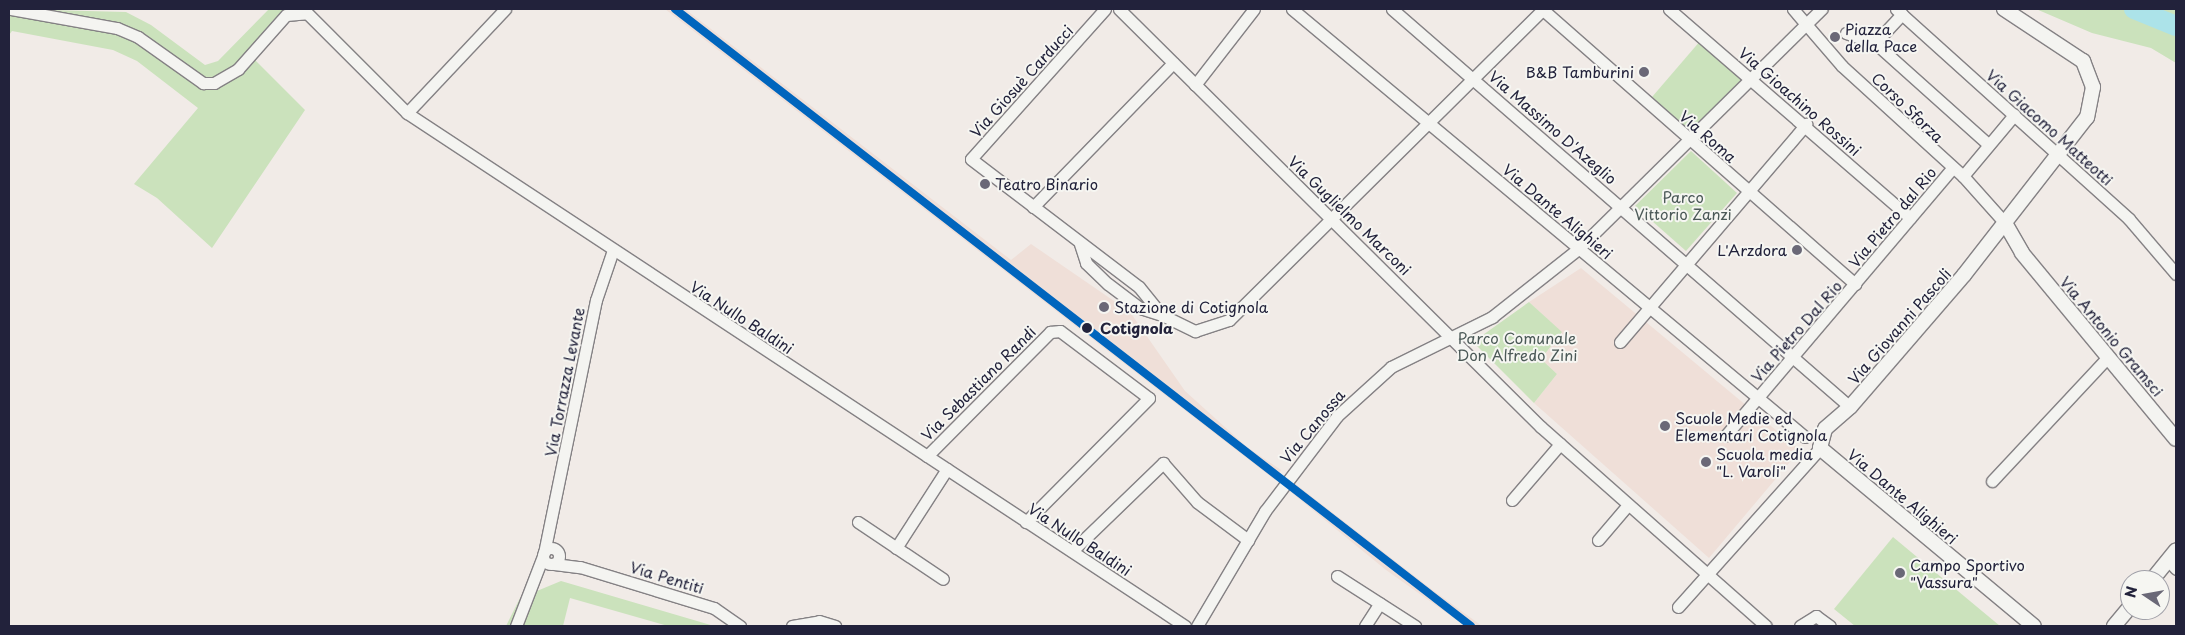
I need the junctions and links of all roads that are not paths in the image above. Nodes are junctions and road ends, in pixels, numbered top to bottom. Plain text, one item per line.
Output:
1 (11, 9) edge
2 (504, 9) edge
3 (1105, 9) edge
4 (1119, 9) edge
5 (1254, 9) edge
6 (1292, 9) edge
7 (1392, 9) edge
8 (1543, 9) edge
9 (1669, 9) edge
10 (1793, 9) edge
11 (1821, 9) edge
12 (2004, 9) edge
13 (301, 10) edge
14 (1899, 12) edge
15 (1810, 23) junction
16 (1846, 34) dead end
17 (1875, 43) junction
18 (1173, 63) junction
19 (1474, 78) junction
20 (1753, 79) junction
21 (1195, 85) junction
22 (407, 113) junction
23 (2014, 115) junction
24 (1426, 122) junction
25 (1806, 124) junction
26 (1690, 142) junction
27 (1988, 144) junction
28 (2060, 156) junction
29 (1951, 170) junction
30 (1963, 176) junction
31 (1747, 191) junction
32 (1033, 207) junction
33 (1624, 208) junction
34 (1330, 216) junction
35 (1910, 218) junction
36 (2009, 218) junction
37 (1080, 244) junction
38 (1578, 249) junction
39 (613, 250) junction
40 (1984, 250) junction
41 (2022, 253) junction
42 (1686, 262) junction
43 (2176, 274) edge
44 (1855, 284) junction
45 (1647, 307) junction
46 (1162, 315) junction
47 (1453, 338) junction
48 (1620, 342) dead end
49 (1796, 356) junction
50 (2108, 357) junction
51 (1759, 397) junction
52 (1850, 407) junction
53 (1726, 435) dead end
54 (1805, 437) dead end
55 (2176, 439) edge
56 (1560, 444) junction
57 (1820, 448) junction
58 (927, 456) junction
59 (947, 469) junction
60 (1992, 481) dead end
61 (1512, 500) dead end
62 (1627, 506) junction
63 (551, 522) junction
64 (858, 522) dead end
65 (1026, 522) junction
66 (1248, 540) junction
67 (1598, 540) dead end
68 (896, 548) junction
69 (1072, 551) junction
70 (543, 554) junction
71 (555, 558) junction
72 (2173, 560) edge
73 (2162, 570) edge
74 (1705, 573) junction
75 (1337, 576) dead end
76 (943, 579) dead end
77 (534, 580) junction
78 (1380, 603) junction
79 (1678, 607) dead end
80 (516, 626) edge
81 (740, 626) edge
82 (792, 626) edge
83 (835, 626) edge
84 (1185, 626) edge
85 (1197, 626) edge
86 (1365, 626) edge
87 (1415, 626) edge
88 (1766, 626) edge
89 (1800, 626) edge
90 (1830, 626) edge
91 (2034, 626) edge

1 - 13 street
2 - 22 street
3 - 32 street, Via Giosuè Carducci
4 - 18 street, Via Guglielmo Marconi
5 - 21 street
6 - 24 street, Via Dante Alighieri
7 - 19 street, Via Massimo D'Azeglio
8 - 19 street
8 - 26 street, Via Roma
9 - 20 street, Via Gioachino Rossini
10 - 15 street, Corso Sforza
11 - 15 street, Via Canossa
12 - 28 street, Via Giovanni Pascoli
13 - 22 street, Via Nullo Baldini
14 - 17 street
14 - 23 street, Via Giacomo Matteotti
15 - 20 street, Via Canossa
15 - 29 street, Corso Sforza
16 - 17 street
17 - 27 street
18 - 21 street, Via Guglielmo Marconi
18 - 32 street
19 - 24 street
19 - 33 street, Via Massimo D'Azeglio
20 - 25 street, Via Gioachino Rossini
20 - 26 street, Via Canossa
21 - 34 street, Via Guglielmo Marconi
22 - 39 street, Via Nullo Baldini
23 - 27 street
23 - 28 street, Via Giacomo Matteotti
24 - 34 street
24 - 38 street, Via Dante Alighieri
25 - 31 street
25 - 35 street, Via Gioachino Rossini
26 - 31 street, Via Roma
26 - 33 street, Via Canossa
27 - 30 street
28 - 36 street, Via Giovanni Pascoli
28 - 43 street, Via Giacomo Matteotti
29 - 30 street, Corso Sforza
29 - 35 street, Via Pietro dal Rio
30 - 36 street, Corso Sforza
31 - 42 street
31 - 44 street, Via Roma
32 - 37 street
33 - 38 street, Via Canossa
33 - 42 street, Via Massimo D'Azeglio
34 - 46 street
34 - 47 street, Via Guglielmo Marconi
35 - 44 street, Via Pietro dal Rio
36 - 40 street, Via Giovanni Pascoli
36 - 41 street, Via Antonio Gramsci
37 - 46 street
37 - 46 street
38 - 45 street, Via Dante Alighieri
38 - 47 street, Via Canossa
39 - 58 street, Via Nullo Baldini
39 - 63 street, Via Torrazza Levante
40 - 41 street
40 - 52 street, Via Giovanni Pascoli
41 - 50 street, Via Antonio Gramsci
42 - 45 street
42 - 49 street, Via Massimo D'Azeglio
44 - 49 street, Via Pietro Dal Rio
45 - 48 street
45 - 51 street, Via Dante Alighieri
47 - 56 street, Via Guglielmo Marconi
47 - 66 street, Via Canossa
49 - 51 street, Via Pietro Dal Rio
49 - 52 street, Via Massimo D'Azeglio
50 - 55 street, Via Antonio Gramsci
50 - 60 street
51 - 53 street, Via Pietro Dal Rio
51 - 54 street, Via Dante Alighieri
52 - 57 street, Via Giovanni Pascoli
56 - 61 street
56 - 62 street, Via Guglielmo Marconi
57 - 74 street
57 - 91 street, Via Dante Alighieri
58 - 59 street, Via Nullo Baldini
58 - 65 street, Via Sebastiano Randi
59 - 65 street, Via Nullo Baldini
59 - 68 street
62 - 67 street
62 - 74 street, Via Guglielmo Marconi
63 - 70 street, Via Torrazza Levante
63 - 71 street, Via Torrazza Levante
64 - 68 street
65 - 69 street, Via Nullo Baldini
66 - 69 street
66 - 85 street, Via Canossa
68 - 76 street
69 - 84 street, Via Nullo Baldini
70 - 71 street
70 - 77 street, Via Torrazza Levante
71 - 77 street, Via Torrazza Levante
71 - 81 street, Via Pentiti
72 - 73 street
74 - 79 street
74 - 88 street, Via Guglielmo Marconi
75 - 78 street
77 - 80 street, Via Torrazza Levante
78 - 86 street
78 - 87 street
82 - 83 street
89 - 90 street

